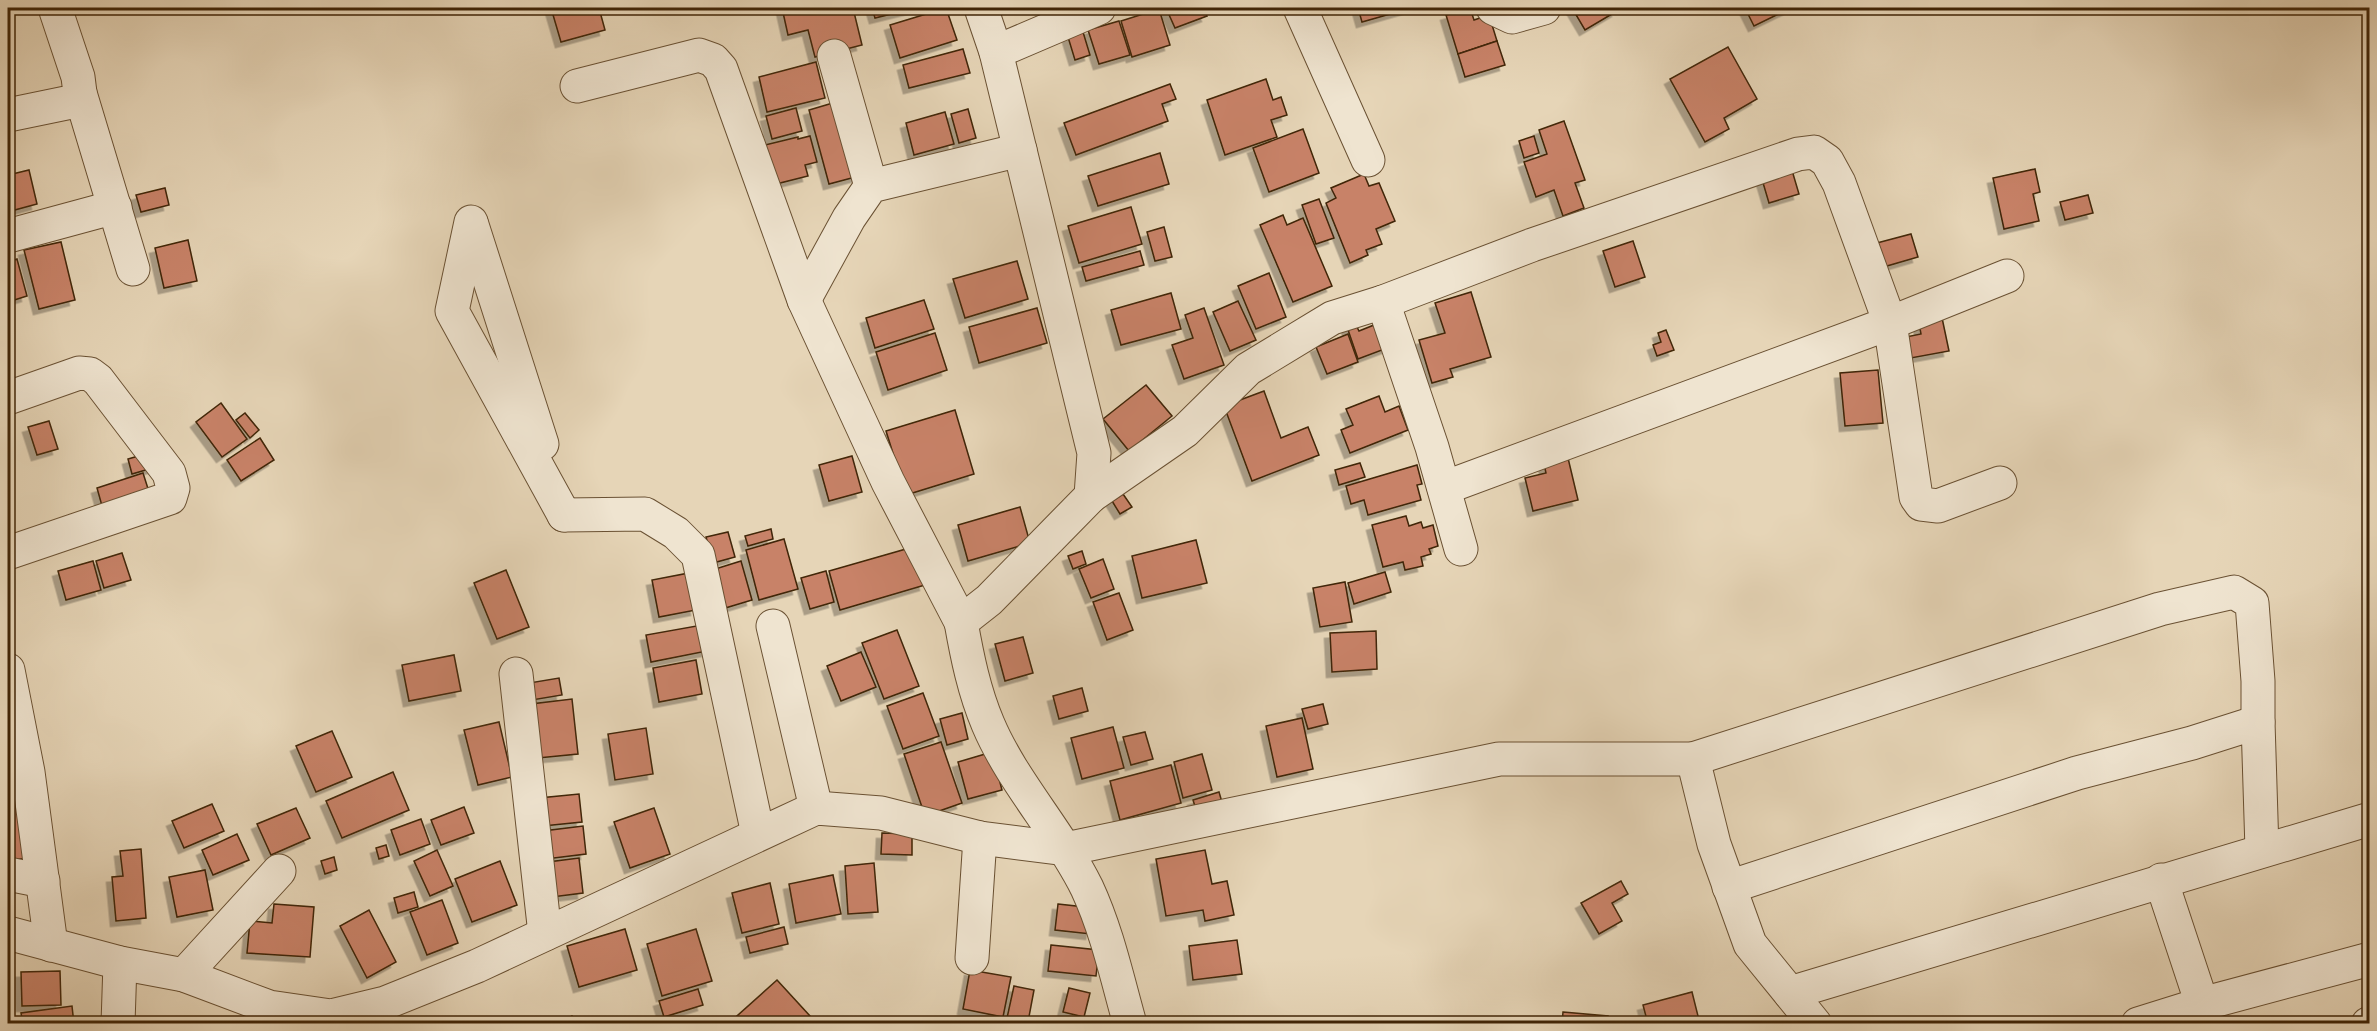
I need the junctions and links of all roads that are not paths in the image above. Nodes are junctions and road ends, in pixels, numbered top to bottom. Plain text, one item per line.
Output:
1 (55, 8) edge
2 (981, 8) edge
3 (1099, 8) edge
4 (1300, 8) edge
5 (1493, 8) edge
6 (1544, 8) edge
7 (996, 52) junction
8 (834, 56) dead end
9 (577, 86) dead end
10 (80, 93) junction
11 (8, 115) edge
12 (1020, 150) junction
13 (1368, 160) dead end
14 (872, 186) junction
15 (115, 207) junction
16 (8, 236) edge
17 (133, 269) dead end
18 (2007, 276) dead end
19 (804, 300) junction
20 (1383, 302) junction
21 (1890, 323) junction
22 (8, 398) edge
23 (2000, 483) dead end
24 (1444, 488) junction
25 (1091, 496) junction
26 (564, 515) junction
27 (1461, 549) dead end
28 (8, 553) edge
29 (961, 622) junction
30 (772, 626) dead end
31 (8, 670) edge
32 (516, 674) dead end
33 (2258, 722) junction
34 (1693, 759) junction
35 (816, 808) junction
36 (2370, 819) edge
37 (758, 834) junction
38 (980, 838) junction
39 (1066, 849) junction
40 (2262, 850) junction
41 (279, 871) dead end
42 (8, 874) edge
43 (2161, 880) junction
44 (43, 881) junction
45 (1729, 887) junction
46 (8, 933) edge
47 (545, 934) junction
48 (51, 945) junction
49 (972, 958) dead end
50 (2370, 959) edge
51 (120, 963) junction
52 (184, 975) junction
53 (1790, 993) junction
54 (2202, 1004) junction
55 (118, 1023) edge
56 (1130, 1023) edge
57 (1815, 1023) edge
58 (2138, 1023) edge

1 - 10 street
2 - 7 street
3 - 7 street
4 - 13 street
5 - 6 street
7 - 12 street
8 - 14 street
9 - 19 street
10 - 11 street
10 - 15 street
12 - 14 street
12 - 25 street
14 - 19 street
15 - 16 street
15 - 17 street
18 - 21 street
19 - 29 street
20 - 21 street
20 - 24 street
20 - 25 street
21 - 23 street
21 - 24 street
22 - 28 street
24 - 27 street
25 - 29 street
26 - 26 street
26 - 37 street
29 - 39 street
30 - 35 street
31 - 44 street
32 - 47 street
33 - 34 street
33 - 40 street
33 - 45 street
34 - 39 street
34 - 45 street
35 - 37 street
35 - 38 street
36 - 40 street
37 - 47 street
38 - 39 street
38 - 49 street
39 - 56 street
40 - 43 street
41 - 52 street
42 - 44 street
43 - 53 street
43 - 54 street
44 - 48 street
45 - 53 street
46 - 48 street
47 - 52 street
48 - 51 street
50 - 54 street
51 - 52 street
51 - 55 street
53 - 57 street
54 - 58 street

